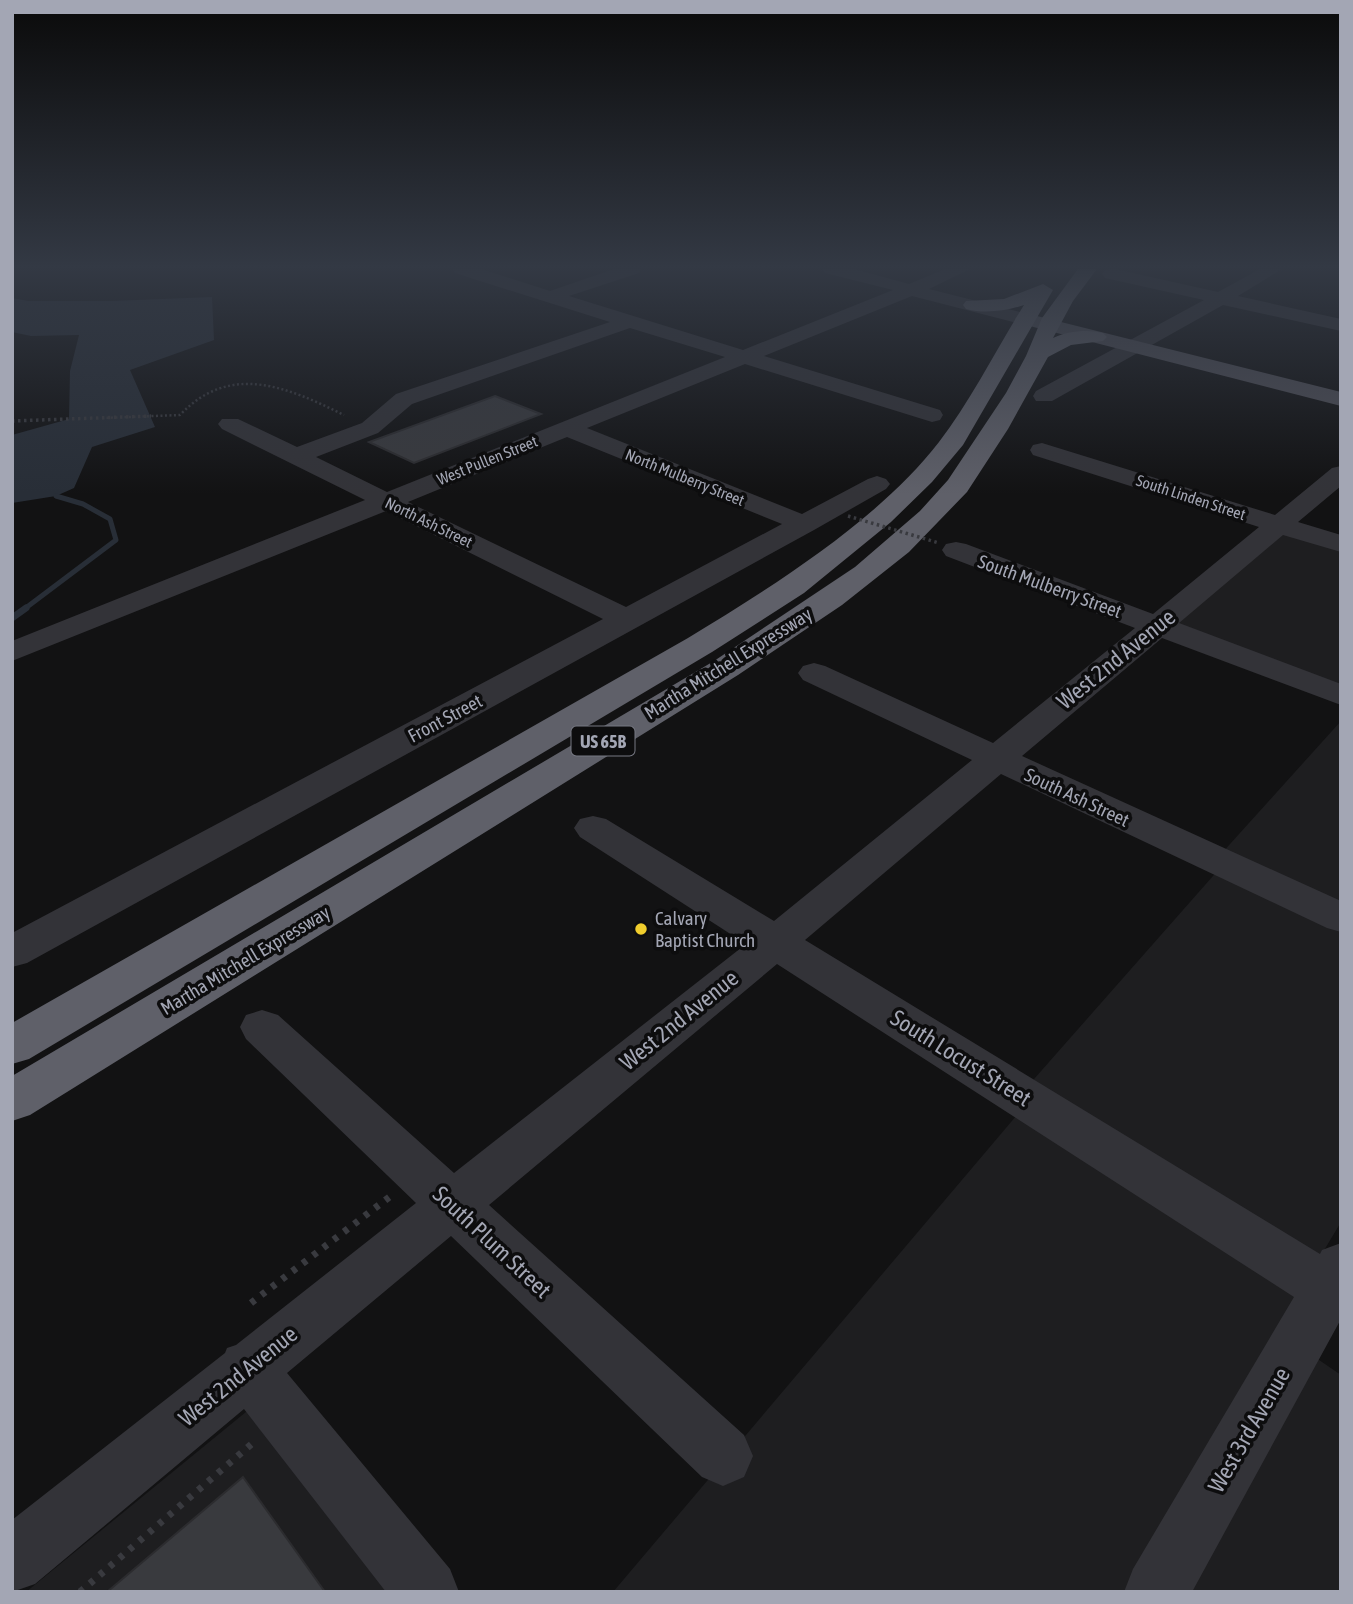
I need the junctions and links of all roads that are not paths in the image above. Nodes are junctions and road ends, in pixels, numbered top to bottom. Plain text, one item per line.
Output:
1 (564, 344) edge
2 (704, 344) edge
3 (778, 344) edge
4 (1020, 344) edge
5 (1028, 344) edge
6 (1122, 344) edge
7 (1140, 344) edge
8 (1134, 347) junction
9 (746, 357) junction
10 (1044, 396) dead end
11 (1341, 399) edge
12 (932, 415) dead end
13 (230, 424) dead end
14 (566, 428) junction
15 (1042, 450) dead end
16 (296, 456) junction
17 (1341, 473) edge
18 (877, 484) dead end
19 (385, 500) junction
20 (805, 524) junction
21 (1278, 525) junction
22 (1341, 544) edge
23 (948, 547) road end
24 (628, 620) junction
25 (1158, 626) junction
26 (12, 652) edge
27 (814, 673) dead end
28 (1341, 695) edge
29 (995, 759) junction
30 (593, 828) dead end
31 (1341, 918) edge
32 (776, 942) junction
33 (12, 951) edge
34 (262, 1027) dead end
35 (12, 1046) edge
36 (12, 1101) edge
37 (450, 1203) junction
38 (1335, 1278) edge
39 (247, 1368) junction
40 (723, 1456) dead end
41 (12, 1561) edge
42 (427, 1592) edge
43 (1156, 1592) edge

1 - 16 street
2 - 9 street
3 - 9 street, West Pullen Street
4 - 35 highway, Martha Mitchell Expressway / US 65B
5 - 36 highway, Martha Mitchell Expressway / US 65B
6 - 8 main road
7 - 8 street
8 - 10 street
8 - 11 main road
9 - 12 street
9 - 14 street, West Pullen Street
13 - 16 street, North Ash Street
14 - 19 street, West Pullen Street
14 - 20 street, North Mulberry Street
15 - 21 street, South Linden Street
16 - 19 street, North Ash Street
17 - 21 street, West 2nd Avenue
18 - 20 street, Front Street
19 - 24 street, North Ash Street
19 - 26 street, West Pullen Street
20 - 24 street, Front Street
21 - 22 street, South Linden Street
21 - 25 street, West 2nd Avenue
23 - 25 street, South Mulberry Street
24 - 33 street, Front Street
25 - 28 street, South Mulberry Street
25 - 29 street, West 2nd Avenue
27 - 29 street, South Ash Street
29 - 31 street, South Ash Street
29 - 32 street, West 2nd Avenue
30 - 32 street, South Locust Street
32 - 37 street, West 2nd Avenue
32 - 38 street, South Locust Street
34 - 37 street, South Plum Street
37 - 39 street, West 2nd Avenue
37 - 40 street, South Plum Street
38 - 43 street, West 3rd Avenue
39 - 41 street, West 2nd Avenue
39 - 42 street

